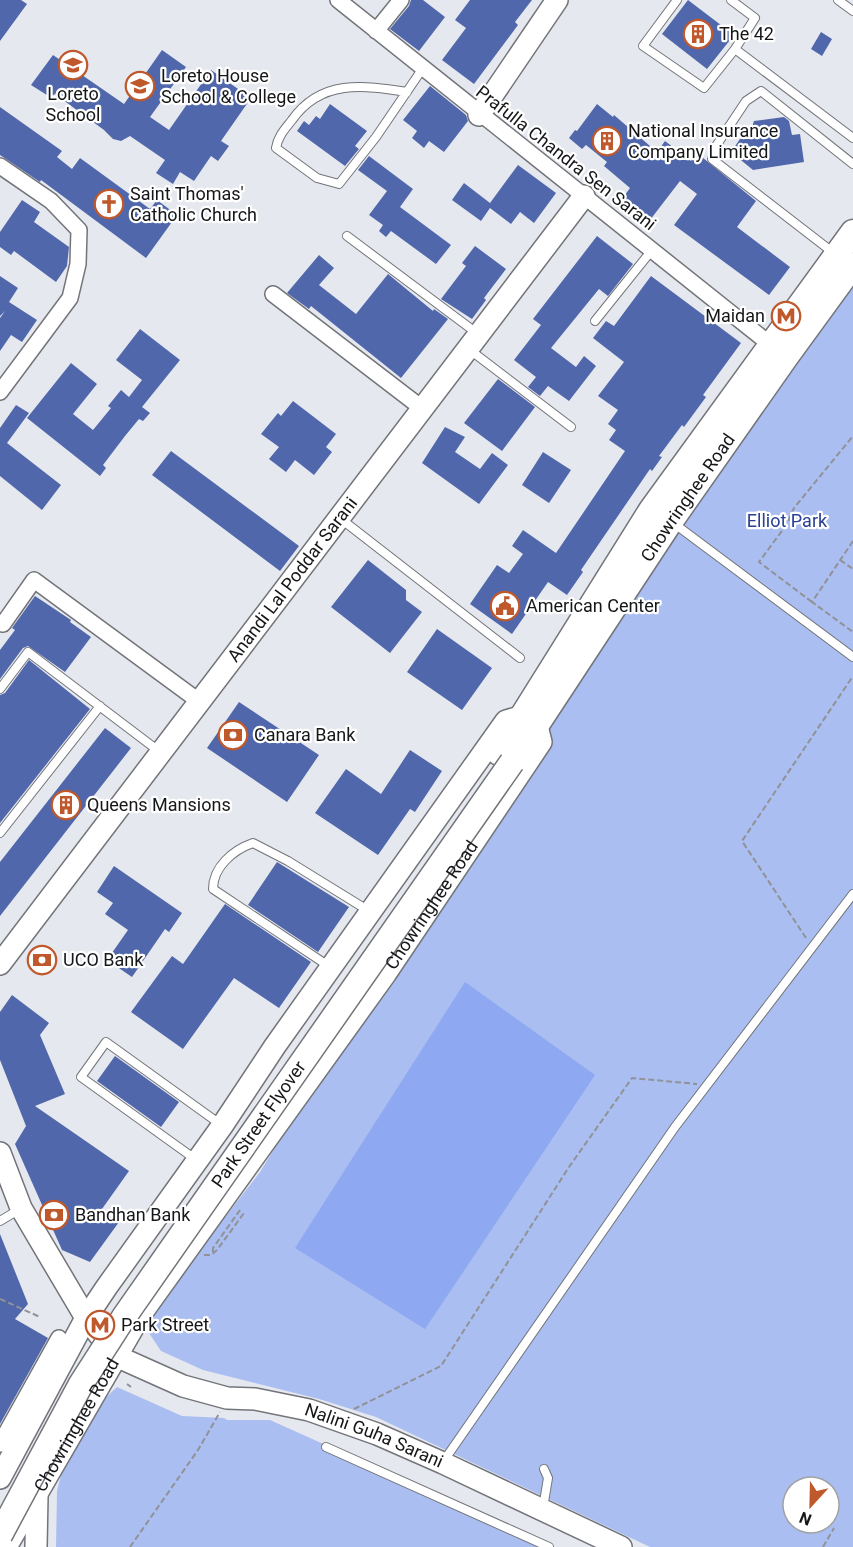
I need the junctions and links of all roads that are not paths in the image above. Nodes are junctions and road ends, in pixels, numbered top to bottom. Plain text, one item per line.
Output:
1 (338, 0) edge
2 (401, 0) edge
3 (557, 0) edge
4 (677, 0) edge
5 (731, 0) edge
6 (838, 0) edge
7 (853, 11) edge
8 (376, 31) junction
9 (735, 49) junction
10 (423, 68) junction
11 (407, 92) junction
12 (479, 114) junction
13 (853, 138) edge
14 (853, 164) edge
15 (0, 166) edge
16 (584, 196) junction
17 (853, 232) edge
18 (347, 236) dead end
19 (652, 250) junction
20 (845, 260) edge
21 (273, 294) dead end
22 (595, 321) dead end
23 (474, 342) junction
24 (771, 345) junction
25 (759, 378) junction
26 (0, 392) edge
27 (423, 409) junction
28 (571, 427) dead end
29 (340, 518) junction
30 (671, 521) junction
31 (3, 624) dead end
32 (853, 657) edge
33 (520, 658) dead end
34 (0, 689) edge
35 (200, 702) junction
36 (100, 706) junction
37 (530, 721) junction
38 (161, 753) junction
39 (506, 757) junction
40 (0, 833) edge
41 (853, 894) edge
42 (365, 908) junction
43 (0, 964) edge
44 (326, 964) junction
45 (275, 1046) junction
46 (312, 1076) junction
47 (222, 1126) junction
48 (0, 1153) edge
49 (196, 1160) junction
50 (21, 1208) junction
51 (0, 1221) edge
52 (86, 1318) junction
53 (60, 1338) dead end
54 (116, 1356) junction
55 (0, 1444) edge
56 (326, 1447) dead end
57 (443, 1462) junction
58 (544, 1469) dead end
59 (1, 1473) edge
60 (37, 1495) junction
61 (0, 1504) edge
62 (543, 1510) junction
63 (0, 1535) edge
64 (6, 1547) edge
65 (36, 1547) edge
66 (549, 1547) edge
67 (621, 1547) edge

1 - 8 street, Prafulla Chandra Sen Sarani
2 - 8 street
3 - 12 main road
4 - 9 lane
5 - 9 lane
6 - 7 lane
8 - 10 street, Prafulla Chandra Sen Sarani
9 - 13 lane
10 - 11 lane
10 - 12 street, Prafulla Chandra Sen Sarani
11 - 11 lane
12 - 16 street, Prafulla Chandra Sen Sarani
14 - 20 lane
15 - 26 street
16 - 19 street, Prafulla Chandra Sen Sarani
16 - 23 main road, Anandi Lal Poddar Sarani
17 - 20 main road, Chowringhee Road
18 - 23 lane
19 - 22 lane
19 - 24 street, Prafulla Chandra Sen Sarani
20 - 24 main road, Chowringhee Road
20 - 25 main road, Chowringhee Road
21 - 27 street
23 - 27 main road, Anandi Lal Poddar Sarani
23 - 28 lane
24 - 25 main road, Chowringhee Road
25 - 30 main road, Chowringhee Road
25 - 37 main road, Chowringhee Road
27 - 29 main road, Anandi Lal Poddar Sarani
29 - 33 lane
29 - 35 main road, Anandi Lal Poddar Sarani
30 - 32 lane
30 - 37 main road, Chowringhee Road
31 - 35 street
34 - 36 lane
35 - 38 main road, Anandi Lal Poddar Sarani
36 - 38 lane
36 - 40 lane
37 - 39 main road, Park Street Flyover
37 - 42 main road, Chowringhee Road
37 - 46 main road, Chowringhee Road
38 - 43 main road, Anandi Lal Poddar Sarani
39 - 61 main road, Park Street Flyover
39 - 63 main road, Park Street Flyover, bridge
41 - 57 lane
42 - 44 main road, Chowringhee Road
42 - 44 lane
44 - 45 main road, Chowringhee Road
45 - 46 main road
45 - 47 main road, Chowringhee Road
46 - 54 main road, Chowringhee Road
47 - 49 main road, Chowringhee Road
47 - 49 lane
48 - 50 main road
49 - 52 main road, Chowringhee Road
50 - 51 lane
50 - 52 main road
52 - 54 main road
52 - 59 main road, Chowringhee Road
53 - 55 street
54 - 57 main road, Nalini Guha Sarani
54 - 60 main road, Chowringhee Road
56 - 66 lane
57 - 62 main road, Nalini Guha Sarani
58 - 62 lane
59 - 60 main road
60 - 64 main road, Chowringhee Road
60 - 65 main road
62 - 67 main road, Nalini Guha Sarani

